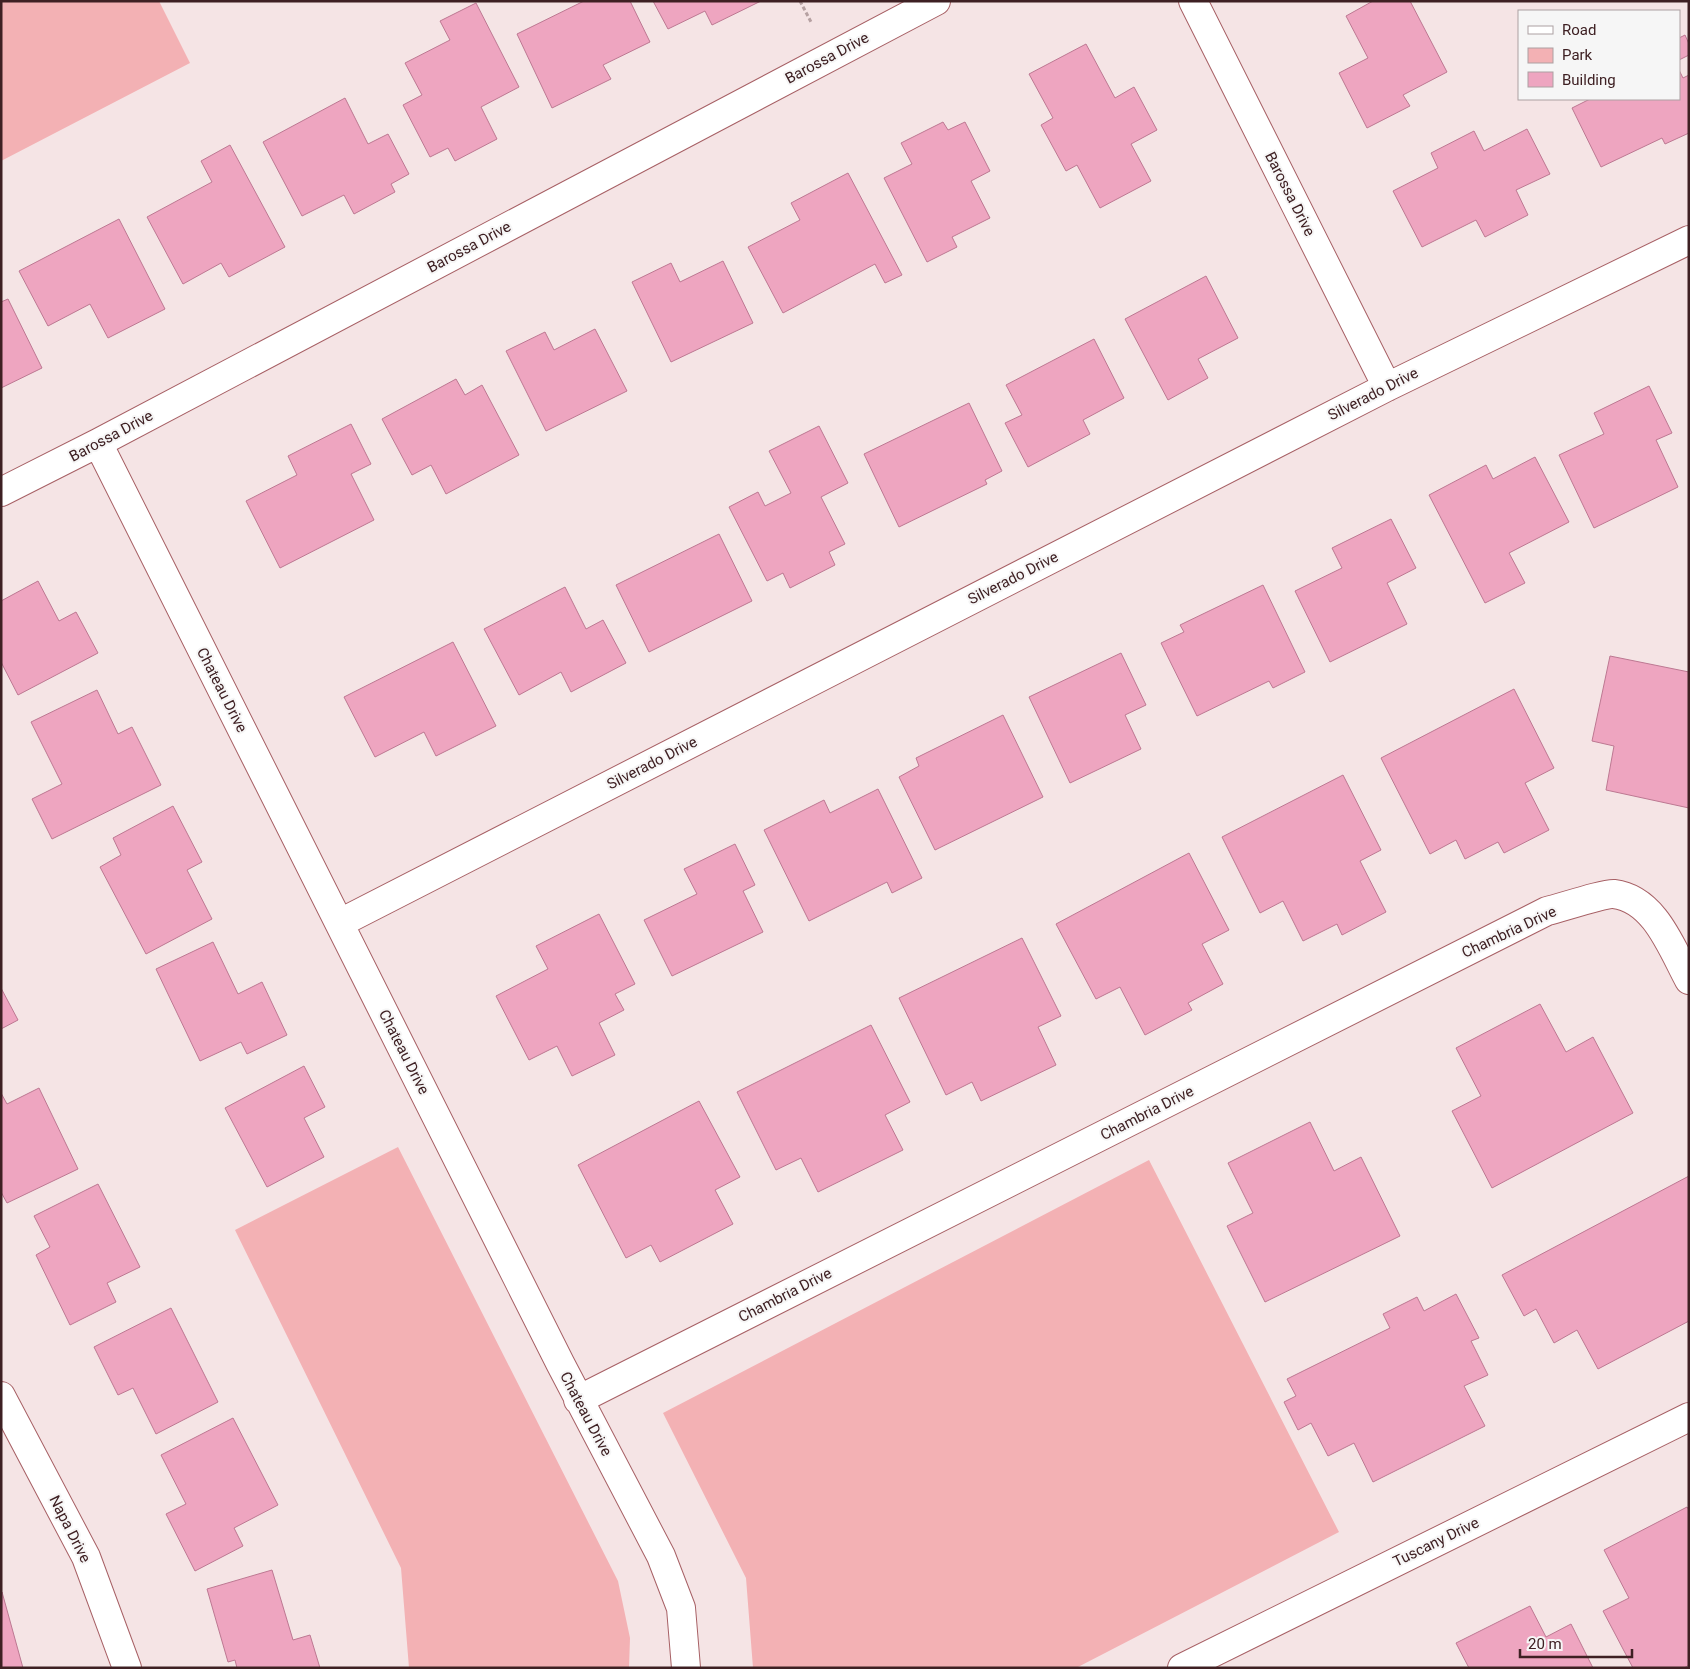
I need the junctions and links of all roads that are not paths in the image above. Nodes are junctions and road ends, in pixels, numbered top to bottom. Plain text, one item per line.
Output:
1 (936, 1) edge
2 (1193, 1) edge
3 (1689, 240) edge
4 (1387, 387) junction
5 (98, 443) junction
6 (1, 492) edge
7 (340, 923) junction
8 (1689, 980) edge
9 (1, 1396) edge
10 (578, 1400) junction
11 (1689, 1417) edge
12 (128, 1668) edge
13 (686, 1668) edge
14 (1182, 1668) edge

1 - 5 street, Barossa Drive
2 - 4 street, Barossa Drive
3 - 4 street, Silverado Drive
4 - 7 street, Silverado Drive
5 - 6 street, Barossa Drive
5 - 7 street, Chateau Drive
7 - 10 street, Chateau Drive
8 - 10 street, Chambria Drive
9 - 12 street, Napa Drive
10 - 13 street, Chateau Drive
11 - 14 street, Tuscany Drive

